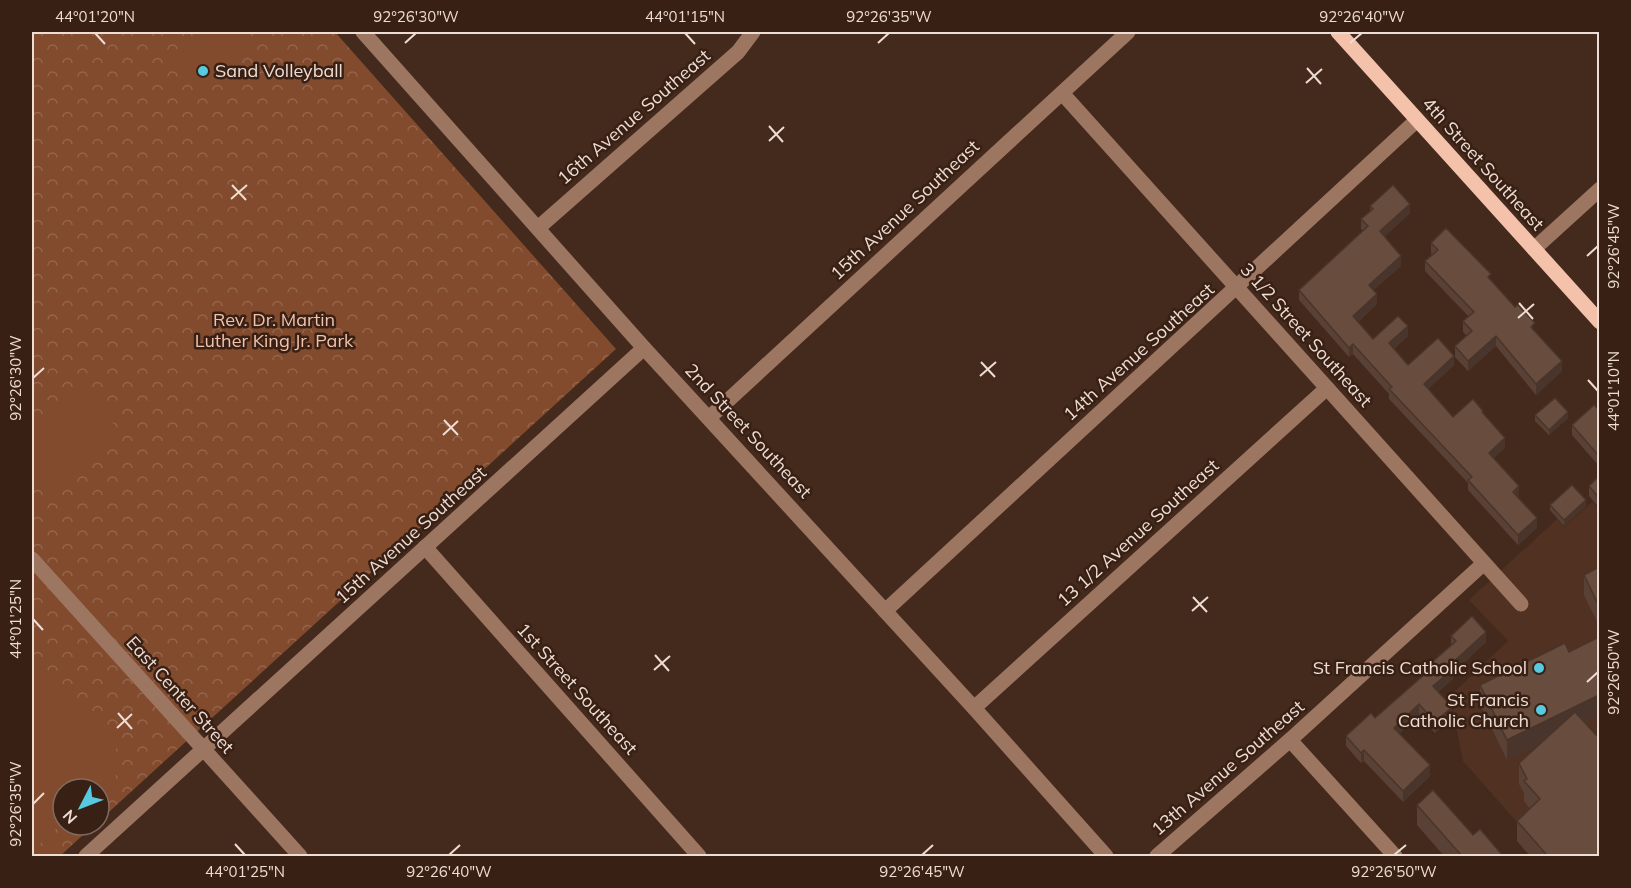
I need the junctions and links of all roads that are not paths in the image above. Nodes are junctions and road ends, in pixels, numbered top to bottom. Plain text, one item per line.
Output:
1 (363, 32) edge
2 (753, 32) edge
3 (1128, 32) edge
4 (1338, 32) edge
5 (1062, 93) junction
6 (1417, 120) junction
7 (1599, 189) edge
8 (538, 228) junction
9 (1534, 249) junction
10 (1237, 288) junction
11 (1599, 322) edge
12 (644, 348) junction
13 (1327, 388) junction
14 (710, 417) junction
15 (425, 548) junction
16 (32, 559) edge
17 (1483, 564) junction
18 (1521, 604) dead end
19 (885, 611) junction
20 (974, 708) junction
21 (1290, 740) junction
22 (204, 751) junction
23 (86, 856) edge
24 (300, 856) edge
25 (699, 856) edge
26 (1106, 856) edge
27 (1157, 856) edge
28 (1395, 856) edge

1 - 8 street, 2nd Street Southeast
2 - 8 street, 16th Avenue Southeast
3 - 5 street, 15th Avenue Southeast
4 - 6 main road, 4th Street Southeast
5 - 10 street, 3 1/2 Street Southeast
5 - 14 street, 15th Avenue Southeast
6 - 9 main road, 4th Street Southeast
6 - 10 street, 14th Avenue Southeast
7 - 9 street
8 - 12 street, 2nd Street Southeast
9 - 11 main road, 4th Street Southeast
10 - 13 street, 3 1/2 Street Southeast
10 - 19 street, 14th Avenue Southeast
12 - 14 street, 2nd Street Southeast
12 - 15 street, 15th Avenue Southeast
13 - 17 street, 3 1/2 Street Southeast
13 - 20 street, 13 1/2 Avenue Southeast
14 - 19 street, 2nd Street Southeast
15 - 22 street, 15th Avenue Southeast
15 - 25 street, 1st Street Southeast
16 - 22 street, East Center Street
17 - 18 street, 3 1/2 Street Southeast
17 - 21 street, 13th Avenue Southeast
19 - 20 street, 2nd Street Southeast
20 - 26 street, 2nd Street Southeast
21 - 27 street, 13th Avenue Southeast
21 - 28 street
22 - 23 street, 15th Avenue Southeast
22 - 24 street, East Center Street

